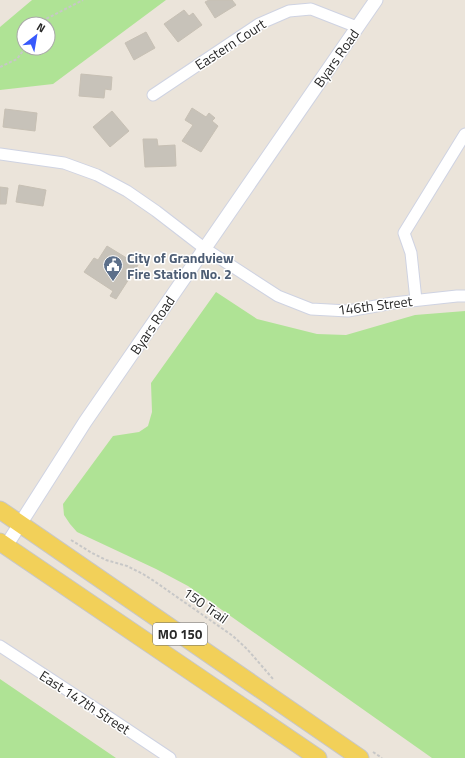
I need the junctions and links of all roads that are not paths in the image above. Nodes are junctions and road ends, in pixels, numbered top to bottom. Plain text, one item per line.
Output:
1 (376, 0) edge
2 (358, 27) junction
3 (153, 95) dead end
4 (465, 134) edge
5 (0, 154) edge
6 (204, 248) junction
7 (465, 296) edge
8 (416, 300) junction
9 (0, 510) edge
10 (20, 524) junction
11 (2, 547) edge
12 (0, 646) edge
13 (364, 753) edge
14 (170, 758) edge
15 (318, 758) edge

1 - 2 street, Byars Road
2 - 3 street, Eastern Court
2 - 6 street, Byars Road
4 - 8 street
5 - 6 street, 146th Street
6 - 8 street, 146th Street
6 - 10 street, Byars Road
7 - 8 street, 146th Street
9 - 10 main road, MO 150
10 - 11 street, Byars Road
10 - 13 main road, MO 150
11 - 15 main road, MO 150
12 - 14 street, East 147th Street

